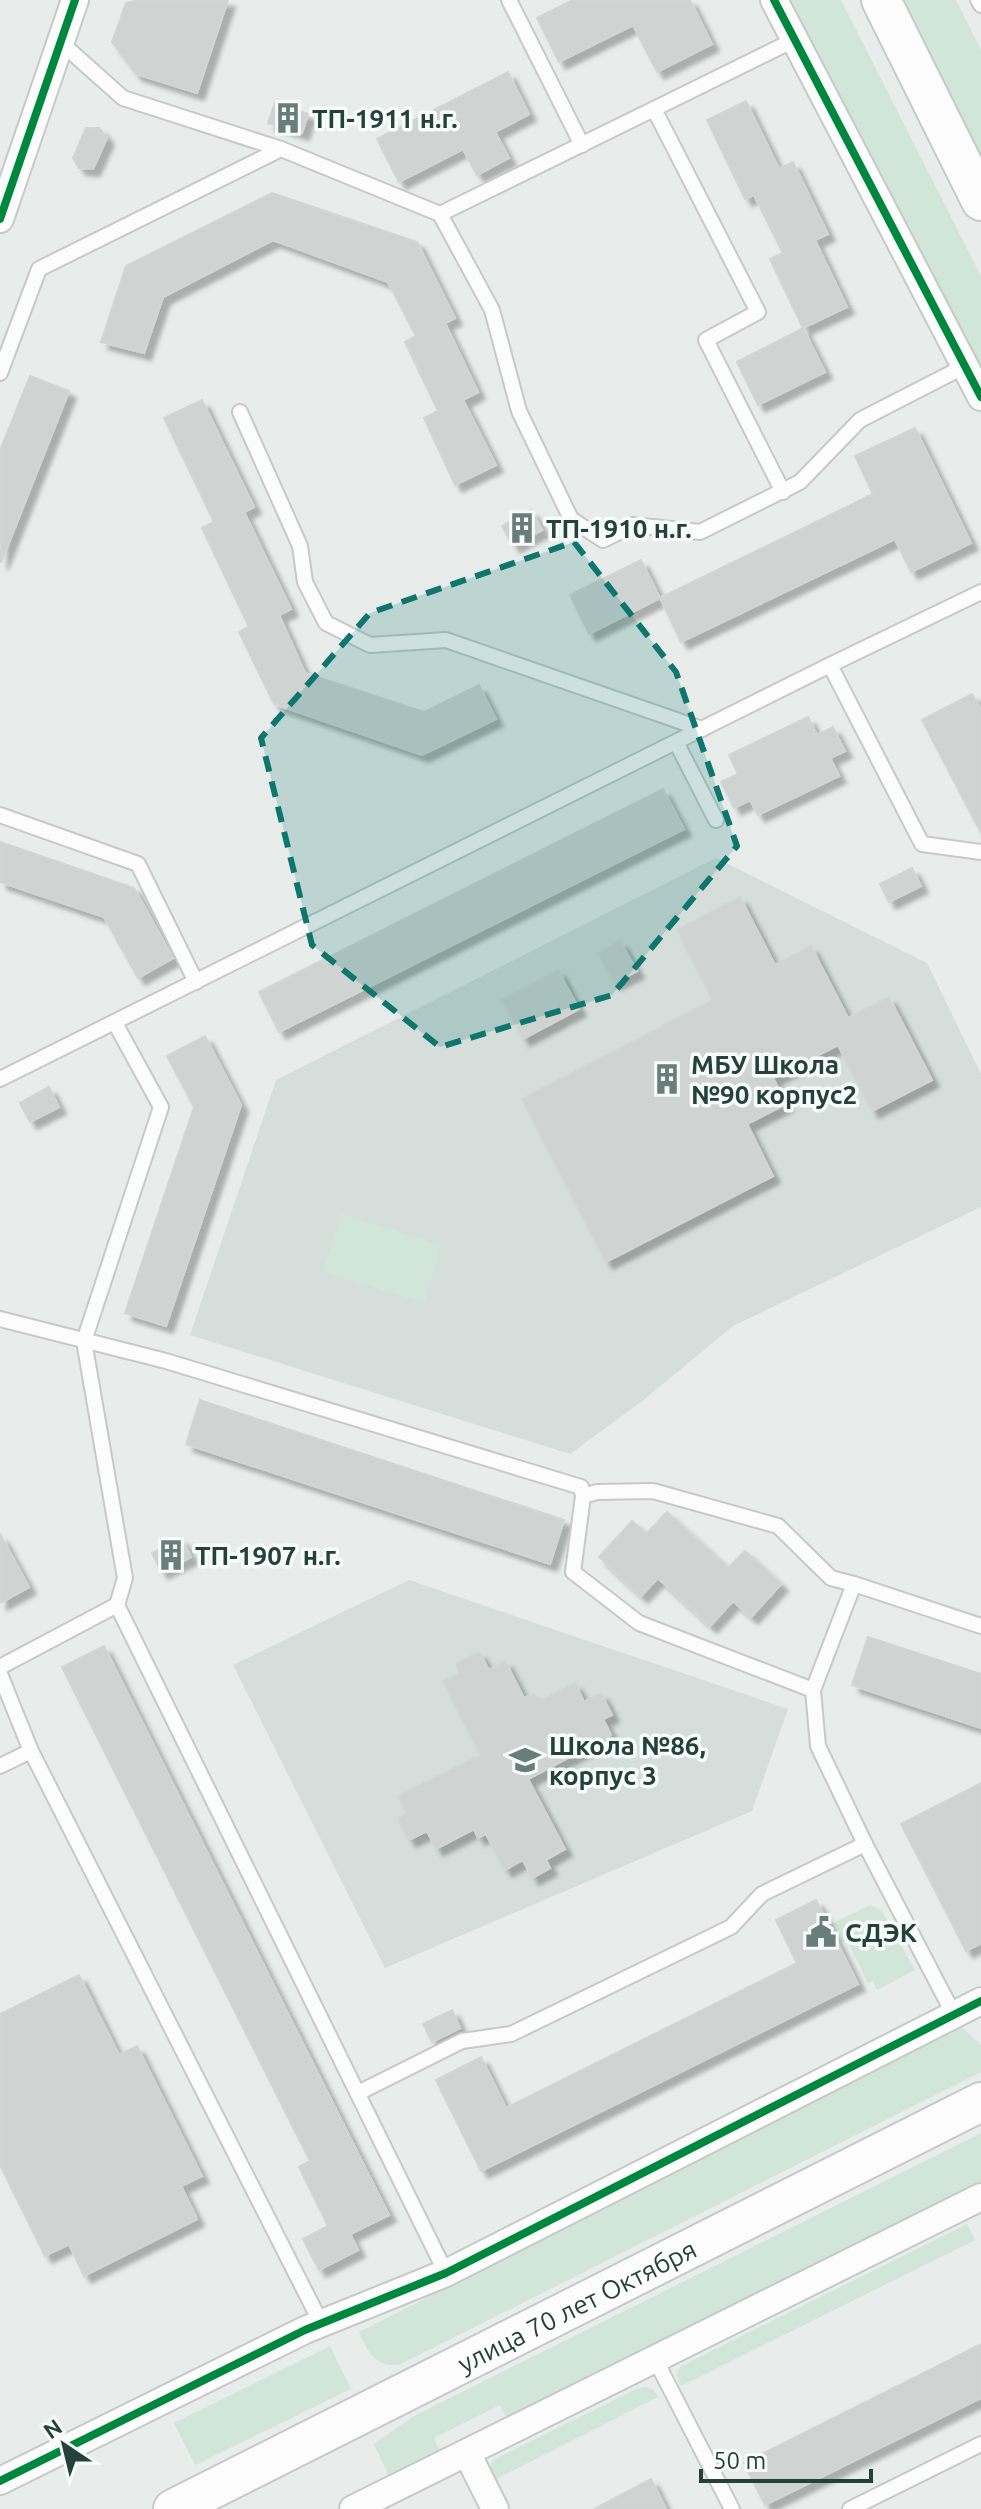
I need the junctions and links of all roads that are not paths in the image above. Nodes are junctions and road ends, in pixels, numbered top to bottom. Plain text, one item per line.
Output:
1 (75, 0) edge
2 (509, 0) edge
3 (774, 0) edge
4 (881, 0) edge
5 (794, 40) junction
6 (59, 41) junction
7 (654, 109) junction
8 (582, 145) junction
9 (281, 149) junction
10 (981, 201) edge
11 (440, 214) junction
12 (0, 219) edge
13 (5, 342) edge
14 (965, 366) junction
15 (0, 373) edge
16 (981, 397) edge
17 (240, 412) dead end
18 (783, 492) junction
19 (981, 592) edge
20 (830, 665) junction
21 (702, 729) junction
22 (676, 742) junction
23 (0, 815) edge
24 (716, 820) dead end
25 (981, 852) edge
26 (196, 982) junction
27 (115, 1023) junction
28 (0, 1079) edge
29 (0, 1319) edge
30 (84, 1341) junction
31 (583, 1496) junction
32 (854, 1584) junction
33 (117, 1605) junction
34 (981, 1626) edge
35 (0, 1667) edge
36 (0, 1674) edge
37 (813, 1690) junction
38 (31, 1751) junction
39 (0, 1766) edge
40 (865, 1844) junction
41 (981, 2001) edge
42 (954, 2015) junction
43 (358, 2093) junction
44 (981, 2102) edge
45 (981, 2197) edge
46 (446, 2273) junction
47 (321, 2323) junction
48 (655, 2359) junction
49 (981, 2444) edge
50 (467, 2453) junction
51 (0, 2481) edge
52 (173, 2509) edge
53 (353, 2509) edge
54 (495, 2509) edge
55 (732, 2509) edge
56 (850, 2509) edge

1 - 6 street
2 - 8 lane
3 - 5 street
4 - 10 main road
5 - 7 lane
5 - 14 street
6 - 9 lane
6 - 12 street
7 - 8 lane
7 - 18 lane
8 - 11 lane
9 - 11 lane
9 - 13 lane
11 - 18 lane
13 - 15 lane
14 - 16 street
14 - 18 lane
17 - 21 lane
19 - 20 lane
20 - 21 lane
20 - 25 lane
21 - 22 lane
22 - 24 lane
22 - 26 lane
23 - 26 lane
26 - 27 lane
27 - 28 lane
27 - 30 lane
29 - 30 lane
30 - 31 lane
30 - 33 lane
31 - 32 lane
31 - 37 lane
32 - 34 lane
32 - 37 lane
33 - 35 lane
33 - 43 lane
36 - 38 lane
37 - 40 lane
38 - 39 lane
38 - 47 lane
40 - 42 lane
40 - 43 lane
41 - 42 street
42 - 46 street
43 - 46 lane
44 - 52 main road, улица 70 лет Октября
45 - 48 street
46 - 47 street
47 - 51 street
48 - 50 street
48 - 55 lane
49 - 56 lane
50 - 53 street
50 - 54 street

